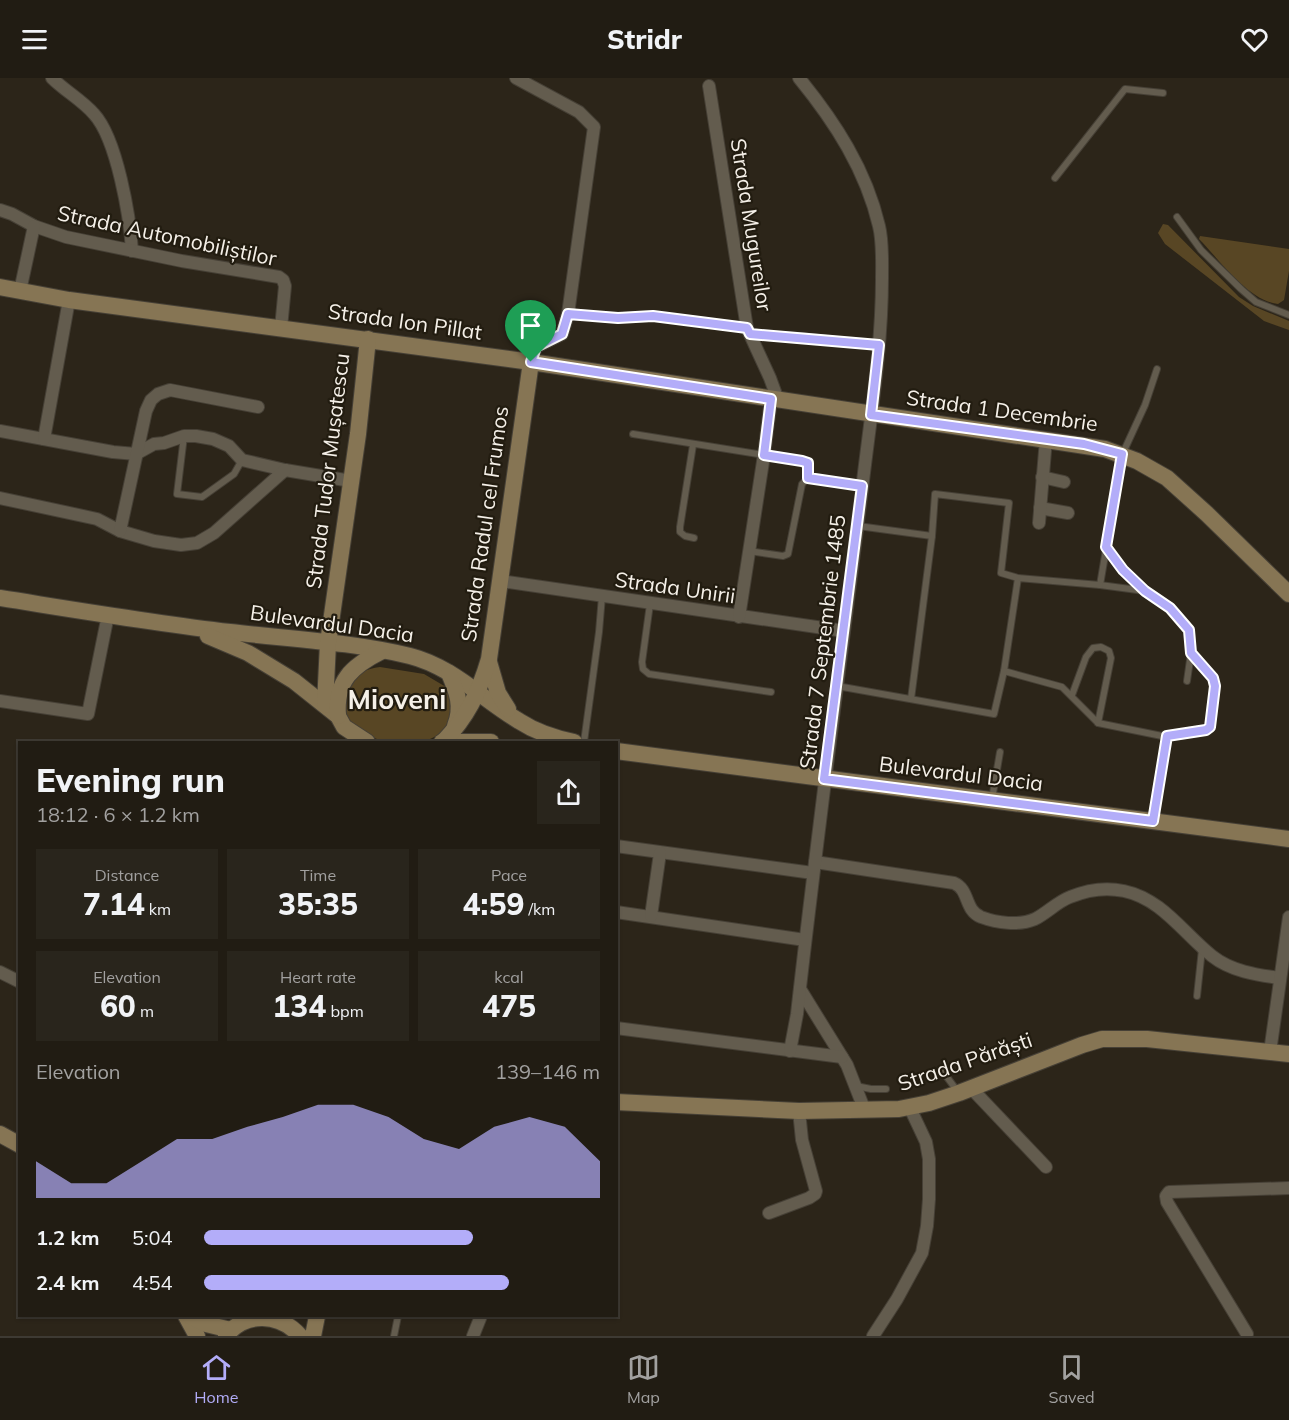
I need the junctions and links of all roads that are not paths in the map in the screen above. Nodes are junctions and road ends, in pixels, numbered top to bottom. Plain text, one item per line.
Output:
1 (52, 78) edge
2 (516, 78) edge
3 (799, 78) edge
4 (709, 86) dead end
5 (1163, 93) dead end
6 (1055, 178) dead end
7 (0, 210) edge
8 (1177, 217) dead end
9 (34, 226) junction
10 (132, 251) junction
11 (0, 287) edge
12 (20, 291) junction
13 (69, 300) junction
14 (568, 314) junction
15 (1289, 315) edge
16 (281, 328) junction
17 (748, 331) junction
18 (368, 339) junction
19 (879, 345) junction
20 (531, 362) junction
21 (1156, 369) dead end
22 (774, 399) junction
23 (258, 407) dead end
24 (871, 415) junction
25 (0, 431) edge
26 (633, 434) dead end
27 (184, 436) junction
28 (44, 439) junction
29 (1046, 439) junction
30 (693, 445) junction
31 (136, 454) junction
32 (1122, 454) junction
33 (764, 455) junction
34 (242, 460) junction
35 (285, 470) junction
36 (1042, 477) junction
37 (808, 478) junction
38 (351, 481) junction
39 (1064, 482) dead end
40 (862, 486) junction
41 (0, 498) edge
42 (1040, 508) junction
43 (1068, 513) dead end
44 (1039, 523) dead end
45 (858, 526) junction
46 (120, 531) junction
47 (932, 536) junction
48 (694, 538) dead end
49 (1106, 547) junction
50 (749, 550) junction
51 (1018, 578) junction
52 (501, 581) junction
53 (1100, 585) junction
54 (1145, 591) junction
55 (1289, 594) edge
56 (602, 596) junction
57 (0, 598) edge
58 (650, 604) junction
59 (108, 615) junction
60 (739, 617) junction
61 (170, 625) junction
62 (844, 631) junction
63 (328, 644) junction
64 (382, 651) junction
65 (1191, 653) junction
66 (489, 659) junction
67 (1004, 671) junction
68 (449, 673) junction
69 (1187, 681) dead end
70 (837, 686) junction
71 (478, 692) junction
72 (771, 692) dead end
73 (1072, 695) junction
74 (911, 699) junction
75 (0, 701) edge
76 (336, 716) junction
77 (519, 722) junction
78 (1098, 723) junction
79 (1167, 736) junction
80 (445, 740) edge
81 (352, 741) edge
82 (367, 741) edge
83 (468, 741) edge
84 (569, 741) edge
85 (584, 741) edge
86 (620, 752) edge
87 (1000, 752) dead end
88 (824, 779) junction
89 (991, 800) junction
90 (1153, 821) junction
91 (1289, 839) edge
92 (618, 846) edge
93 (660, 853) junction
94 (814, 868) junction
95 (618, 912) edge
96 (651, 916) junction
97 (1289, 917) edge
98 (806, 940) junction
99 (1202, 946) junction
100 (0, 972) edge
101 (1280, 978) junction
102 (18, 981) edge
103 (800, 989) junction
104 (1197, 996) dead end
105 (618, 1028) edge
106 (790, 1051) junction
107 (1270, 1052) junction
108 (1289, 1054) edge
109 (842, 1057) junction
110 (941, 1069) dead end
111 (856, 1086) junction
112 (886, 1089) dead end
113 (965, 1090) junction
114 (618, 1102) edge
115 (910, 1108) junction
116 (799, 1111) junction
117 (865, 1111) junction
118 (0, 1134) edge
119 (18, 1144) edge
120 (1046, 1167) dead end
121 (1289, 1188) edge
122 (769, 1213) dead end
123 (188, 1317) edge
124 (190, 1317) edge
125 (317, 1317) edge
126 (398, 1317) edge
127 (480, 1319) edge
128 (233, 1327) edge
129 (1247, 1334) dead end
130 (197, 1336) edge
131 (300, 1336) edge
132 (314, 1336) edge
133 (394, 1336) edge
134 (473, 1336) edge
135 (873, 1336) edge

1 - 10 street
2 - 14 street
3 - 19 street, Strada 7 Septembrie 1485
4 - 17 street, Strada Mugureilor
5 - 6 lane
7 - 9 street, Strada Automobiliștilor
8 - 15 lane
9 - 10 street, Strada Automobiliștilor
9 - 12 street
10 - 16 street, Strada Automobiliștilor
11 - 12 street, Strada Ion Pillat
12 - 13 street, Strada Ion Pillat
13 - 16 street, Strada Ion Pillat
13 - 28 street
14 - 17 lane
14 - 20 street
16 - 18 street, Strada Ion Pillat
17 - 19 lane
17 - 22 street, Strada Mugureilor
18 - 20 street, Strada Ion Pillat
18 - 38 street, Strada Tudor Mușatescu
19 - 24 street, Strada 7 Septembrie 1485
20 - 22 street, Strada Ion Pillat
20 - 52 street, Strada Radul cel Frumos
21 - 32 lane
22 - 24 street, Strada Ion Pillat
22 - 33 street
23 - 31 street
24 - 29 street, Strada 1 Decembrie
24 - 40 street, Strada 7 Septembrie 1485
25 - 28 street
26 - 30 lane
27 - 31 street
27 - 34 street
27 - 34 lane
28 - 31 street
29 - 32 street, Strada 1 Decembrie
29 - 36 street
30 - 33 lane
30 - 48 lane
31 - 46 street
32 - 49 lane
32 - 55 street, Strada 1 Decembrie
33 - 37 lane
33 - 50 street
34 - 35 street
35 - 38 street
35 - 46 street
36 - 39 street
36 - 42 street
37 - 40 lane
37 - 50 lane
38 - 63 street, Strada Tudor Mușatescu
40 - 45 street, Strada 7 Septembrie 1485
41 - 46 street
42 - 43 street
42 - 44 street
45 - 47 lane
45 - 62 street, Strada 7 Septembrie 1485
47 - 51 lane
47 - 74 lane
49 - 53 lane
49 - 54 lane
50 - 60 street
51 - 53 lane
51 - 67 lane
52 - 56 street, Strada Unirii
52 - 66 street, Strada Radul cel Frumos
53 - 54 lane
54 - 65 lane
56 - 58 street, Strada Unirii
56 - 85 lane
57 - 59 street, Bulevardul Dacia
58 - 60 street, Strada Unirii
58 - 72 lane
59 - 61 street, Bulevardul Dacia
59 - 75 street
60 - 62 street, Strada Unirii
61 - 63 street, Bulevardul Dacia
61 - 76 street, Bulevardul Dacia
62 - 70 street, Strada 7 Septembrie 1485
63 - 64 street, Bulevardul Dacia
63 - 76 street, Strada Tudor Mușatescu
64 - 68 street, Bulevardul Dacia
64 - 76 street
65 - 69 lane
65 - 79 lane
66 - 71 street, Strada Radul cel Frumos
66 - 77 street
67 - 73 lane
67 - 74 lane
68 - 71 street, Bulevardul Dacia
68 - 80 street
70 - 74 lane
70 - 88 street, Strada 7 Septembrie 1485
71 - 77 street, Bulevardul Dacia
71 - 80 street, Strada Radul cel Frumos
73 - 78 lane
73 - 78 lane
76 - 81 street
76 - 82 street, Bulevardul Dacia
77 - 84 street, Bulevardul Dacia
78 - 79 lane
79 - 90 lane
80 - 83 street
86 - 88 street, Bulevardul Dacia
87 - 89 lane
88 - 89 street, Bulevardul Dacia
88 - 94 street, Strada 7 Septembrie 1485
89 - 90 street, Bulevardul Dacia
90 - 91 street, Bulevardul Dacia
92 - 93 street
93 - 94 street
93 - 96 street
94 - 98 street, Strada 7 Septembrie 1485
94 - 99 street
95 - 96 street
96 - 98 street
97 - 101 street
98 - 103 street, Strada 7 Septembrie 1485
99 - 101 street
99 - 104 lane
100 - 102 street
101 - 107 street
103 - 106 street, Strada 7 Septembrie 1485
103 - 109 street
105 - 106 street
106 - 109 street
107 - 108 street, Strada Părăști
107 - 113 street, Strada Părăști
109 - 111 street
110 - 113 lane
111 - 112 lane
111 - 117 street
113 - 115 street, Strada Părăști
113 - 120 street
114 - 116 street, Strada Părăști
115 - 117 street, Strada Părăști
115 - 135 street
116 - 117 street, Strada Părăști
116 - 122 street
118 - 119 street
121 - 129 street
123 - 130 street
124 - 128 street
125 - 132 street
126 - 133 lane
127 - 134 street
128 - 131 street

